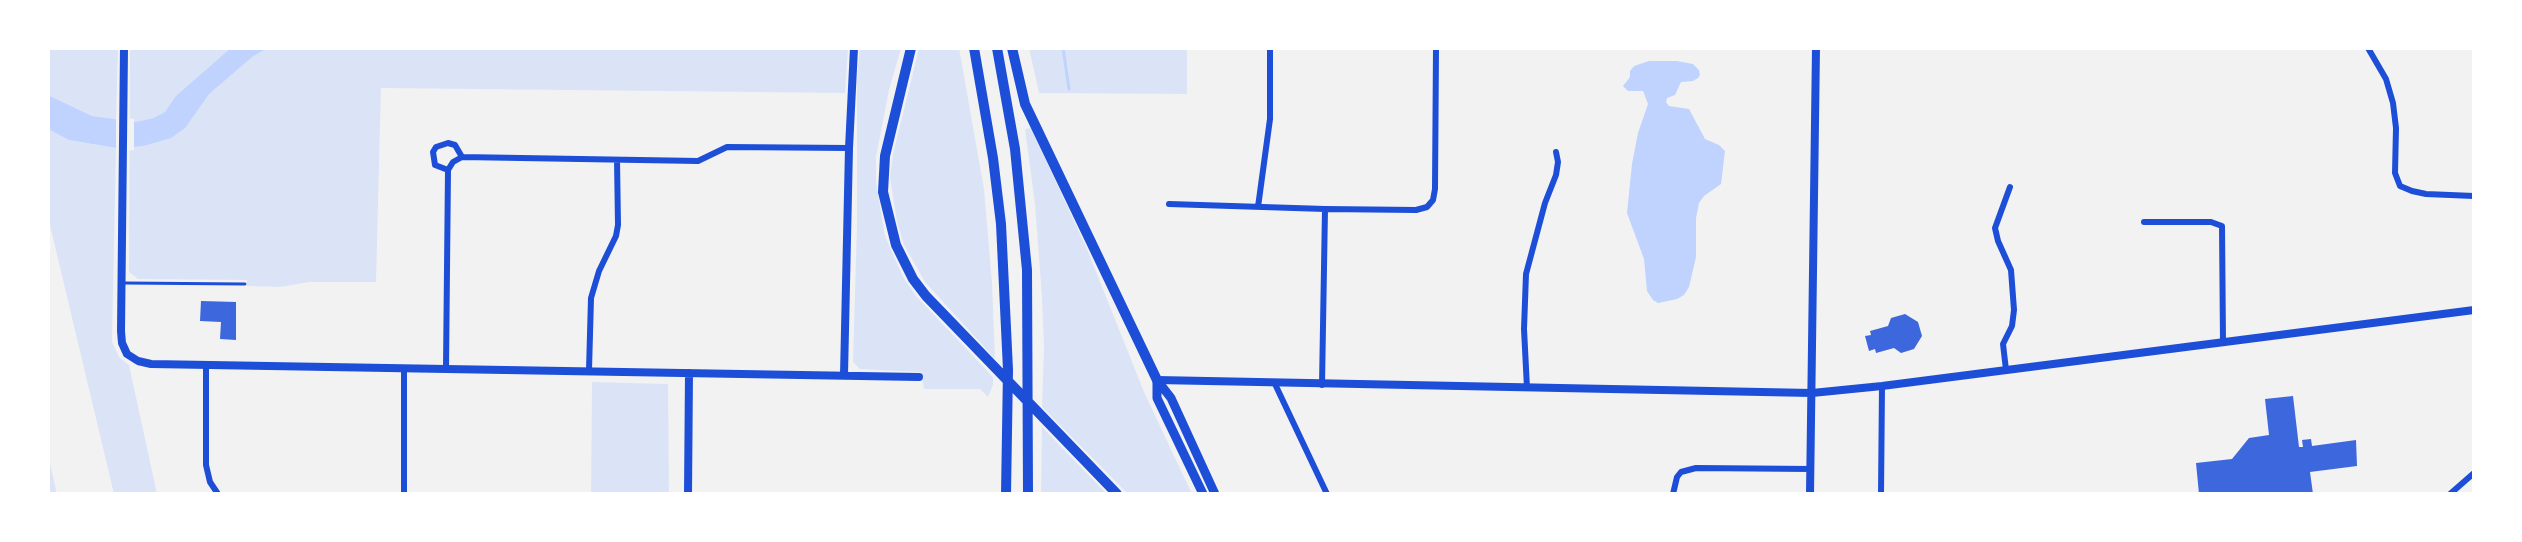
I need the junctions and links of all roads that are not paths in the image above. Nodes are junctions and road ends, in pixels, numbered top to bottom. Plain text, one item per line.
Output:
1 (124, 48) edge
2 (854, 48) edge
3 (911, 48) edge
4 (974, 48) edge
5 (997, 48) edge
6 (1012, 48) edge
7 (1270, 48) edge
8 (1436, 48) edge
9 (1816, 48) edge
10 (2368, 48) edge
11 (849, 148) junction
12 (1556, 152) dead end
13 (462, 157) junction
14 (617, 160) junction
15 (448, 170) junction
16 (2010, 187) dead end
17 (2474, 196) edge
18 (1169, 204) dead end
19 (1258, 207) junction
20 (1325, 209) junction
21 (2144, 222) dead end
22 (122, 283) junction
23 (245, 284) dead end
24 (2474, 310) edge
25 (2223, 342) junction
26 (206, 365) junction
27 (404, 368) junction
28 (446, 368) junction
29 (589, 370) junction
30 (2006, 370) junction
31 (689, 373) junction
32 (844, 375) junction
33 (919, 377) dead end
34 (1157, 380) junction
35 (1275, 384) junction
36 (1322, 385) junction
37 (1882, 386) junction
38 (1527, 388) junction
39 (1812, 393) junction
40 (1810, 469) junction
41 (2474, 472) edge
42 (218, 494) edge
43 (404, 494) edge
44 (688, 494) edge
45 (1006, 494) edge
46 (1028, 494) edge
47 (1117, 494) edge
48 (1203, 494) edge
49 (1215, 494) edge
50 (1328, 494) edge
51 (1673, 494) edge
52 (1810, 494) edge
53 (1881, 494) edge
54 (2450, 494) edge

1 - 22 street
2 - 11 street
3 - 47 highway
4 - 45 highway
5 - 46 highway
6 - 34 highway
7 - 19 street
8 - 20 street
9 - 39 street
10 - 17 street
11 - 14 street
11 - 32 street
12 - 38 street
13 - 14 street
13 - 15 street
13 - 15 street
14 - 29 street
15 - 28 street
16 - 30 street
18 - 19 street
19 - 20 street
20 - 36 street
21 - 25 street
22 - 23 lane
22 - 26 street
24 - 25 street
25 - 30 street
26 - 27 street
26 - 42 street
27 - 28 street
27 - 43 street
28 - 29 street
29 - 31 street
30 - 37 street
31 - 32 street
31 - 44 street
32 - 33 street
34 - 35 street
34 - 48 main road
34 - 49 main road
35 - 36 street
35 - 50 street
36 - 38 street
37 - 39 street
37 - 53 street
38 - 39 street
39 - 40 street
40 - 51 street
40 - 52 street
41 - 54 street

